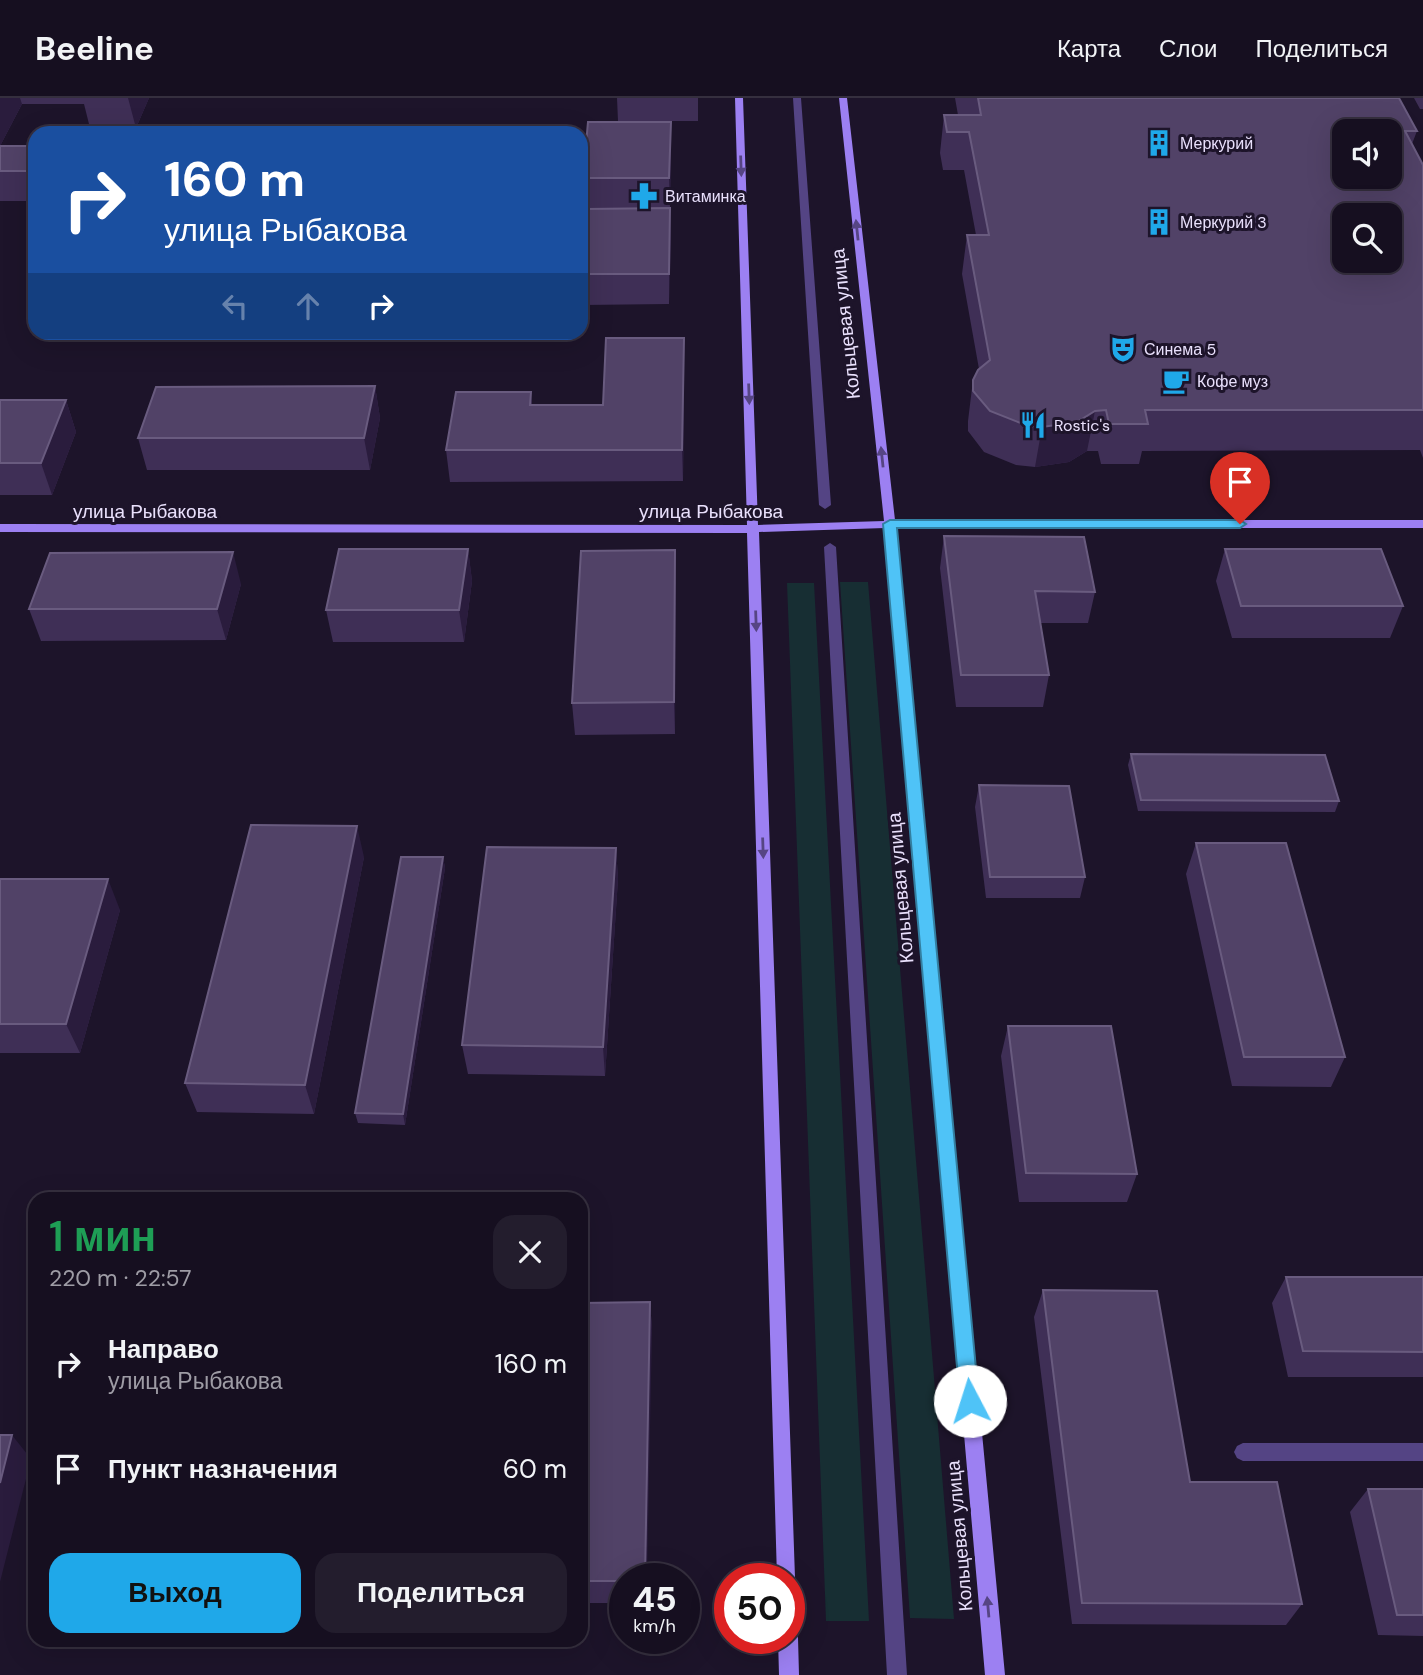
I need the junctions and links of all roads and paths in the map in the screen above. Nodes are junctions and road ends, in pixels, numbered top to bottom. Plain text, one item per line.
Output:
1 (739, 98) edge
2 (797, 98) edge
3 (842, 98) edge
4 (825, 505) dead end
5 (1423, 523) edge
6 (890, 524) junction
7 (0, 528) edge
8 (753, 529) junction
9 (830, 547) dead end
10 (1243, 1452) dead end
11 (1423, 1452) edge
12 (786, 1563) edge
13 (788, 1654) edge
14 (789, 1675) edge
15 (897, 1675) edge
16 (995, 1675) edge

1 -> 8 main road
2 - 4 street
6 -> 3 main road, Кольцевая улица
5 - 6 main road, улица Рыбакова
6 - 8 main road, улица Рыбакова
16 -> 6 main road, Кольцевая улица
7 - 8 main road, улица Рыбакова
8 -> 12 main road
9 - 15 street
10 - 11 street
13 - 14 main road

